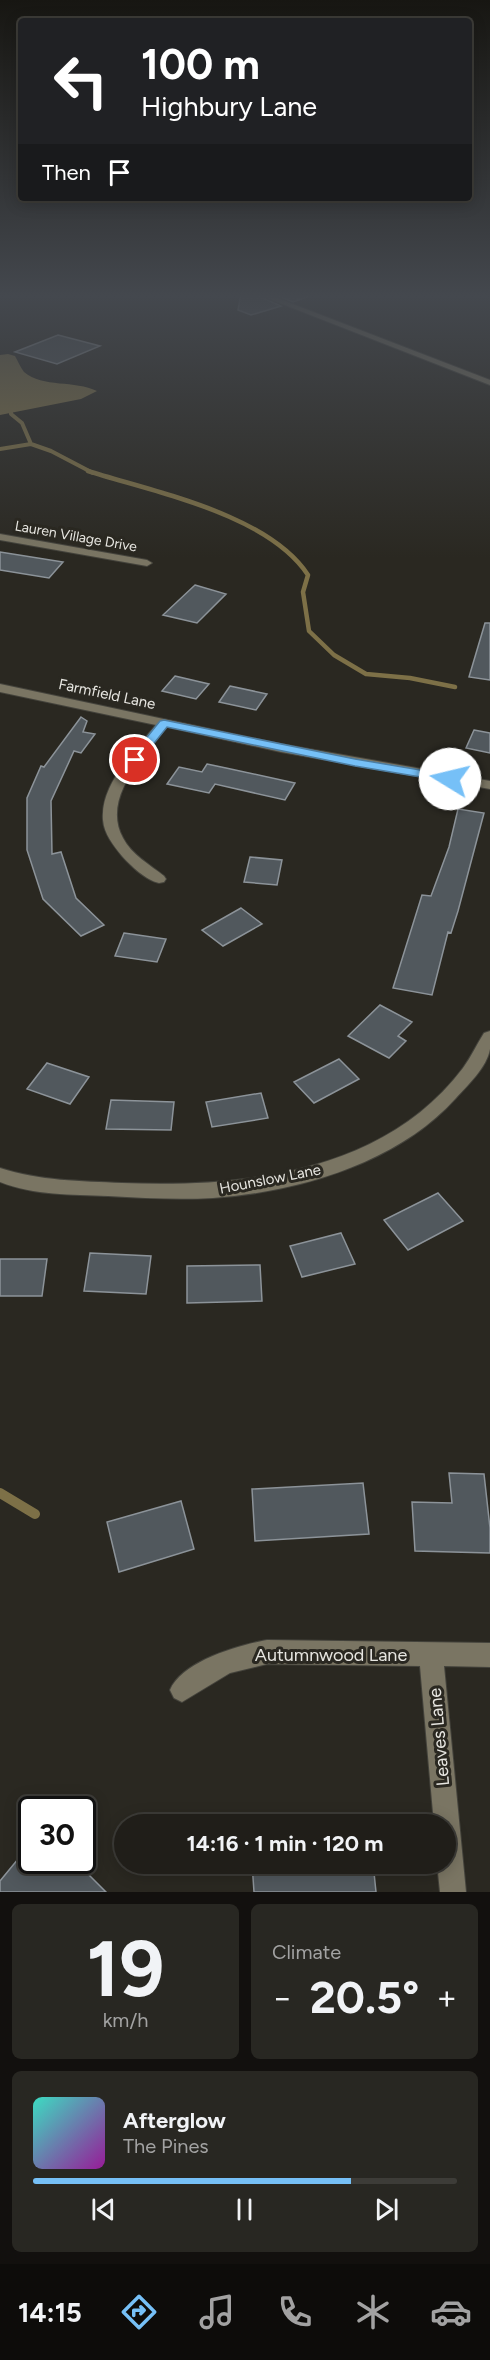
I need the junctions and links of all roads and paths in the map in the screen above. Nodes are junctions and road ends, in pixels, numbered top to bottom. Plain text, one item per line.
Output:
1 (0, 537) edge
2 (147, 563) dead end
3 (0, 688) edge
4 (164, 723) junction
5 (490, 785) edge
6 (159, 879) dead end
7 (489, 1040) edge
8 (0, 1175) edge
9 (431, 1654) junction
10 (490, 1655) edge
11 (182, 1690) dead end
12 (453, 1892) edge

1 - 2 street, Lauren Village Drive
3 - 4 street, Farmfield Lane
4 - 5 street, Farmfield Lane
4 - 6 street
7 - 8 street, Hounslow Lane
9 - 10 street, Autumnwood Lane
9 - 11 street, Autumnwood Lane
9 - 12 street, Leaves Lane

